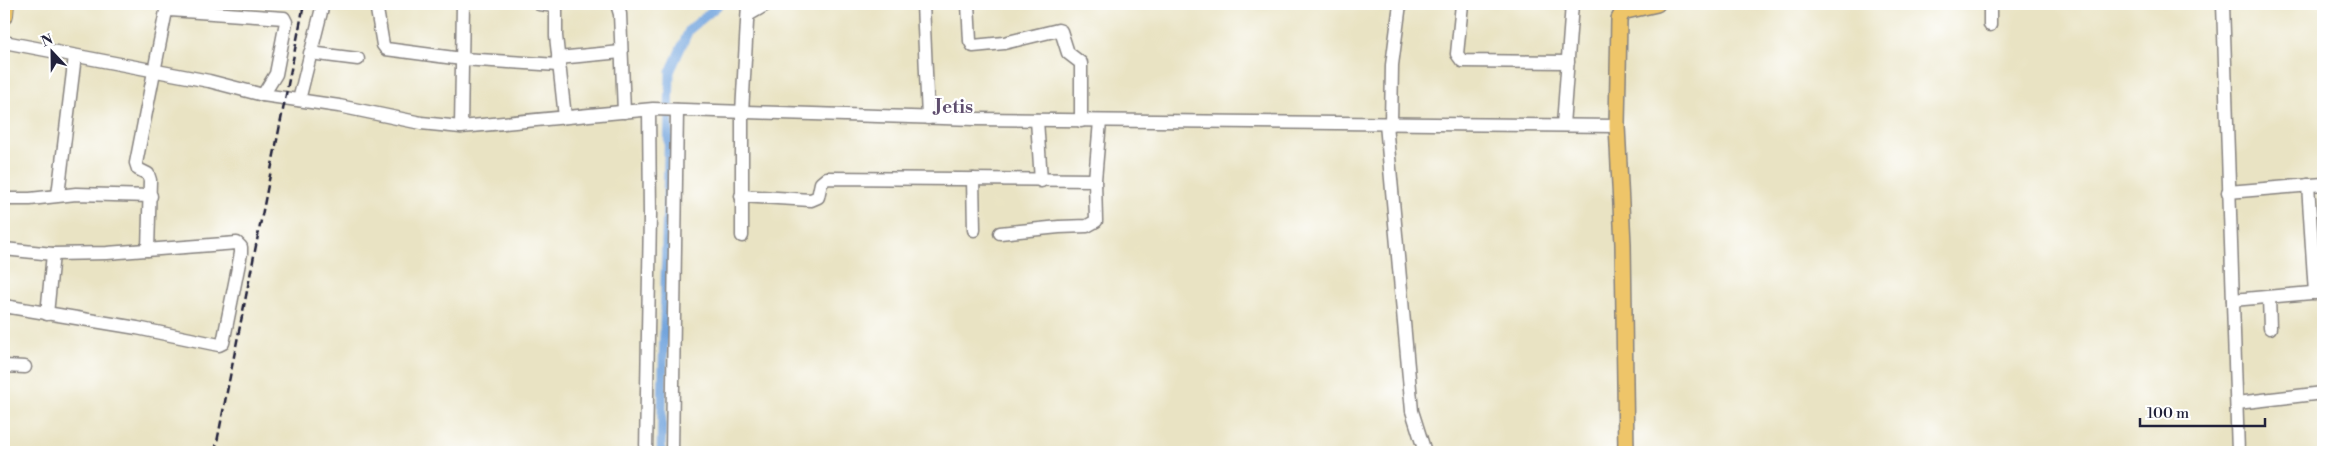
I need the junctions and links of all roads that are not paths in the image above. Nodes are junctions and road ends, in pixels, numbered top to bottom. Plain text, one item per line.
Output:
1 (5, 4) edge
2 (323, 4) edge
3 (376, 4) edge
4 (463, 4) edge
5 (539, 4) edge
6 (617, 4) edge
7 (767, 4) edge
8 (923, 4) edge
9 (968, 4) edge
10 (1400, 4) edge
11 (1462, 4) edge
12 (1572, 4) edge
13 (1657, 4) edge
14 (1990, 4) edge
15 (2223, 4) edge
16 (556, 5) edge
17 (748, 10) edge
18 (1620, 10) edge
19 (4, 15) edge
20 (1990, 25) dead end
21 (4, 42) edge
22 (621, 52) junction
23 (310, 53) junction
24 (76, 56) junction
25 (358, 59) dead end
26 (462, 59) junction
27 (558, 62) junction
28 (1568, 62) junction
29 (156, 71) junction
30 (263, 95) junction
31 (299, 100) junction
32 (651, 110) junction
33 (676, 110) junction
34 (624, 112) junction
35 (742, 113) junction
36 (566, 117) junction
37 (928, 118) junction
38 (1037, 120) junction
39 (1081, 121) junction
40 (1100, 121) junction
41 (1389, 124) junction
42 (1563, 124) junction
43 (1617, 126) junction
44 (461, 127) junction
45 (972, 179) junction
46 (1095, 180) junction
47 (1041, 181) junction
48 (2323, 184) edge
49 (2308, 185) junction
50 (2228, 192) junction
51 (58, 195) junction
52 (150, 196) junction
53 (741, 196) junction
54 (4, 199) edge
55 (974, 230) dead end
56 (1000, 233) dead end
57 (742, 236) dead end
58 (4, 249) edge
59 (148, 250) junction
60 (53, 254) junction
61 (2319, 257) edge
62 (2319, 292) edge
63 (2269, 297) junction
64 (2233, 300) junction
65 (4, 306) edge
66 (47, 314) junction
67 (2270, 328) dead end
68 (4, 366) edge
69 (25, 367) dead end
70 (2323, 393) edge
71 (2237, 403) junction
72 (646, 452) edge
73 (672, 452) edge
74 (1425, 452) edge
75 (1626, 452) edge
76 (2238, 452) edge

1 - 19 highway
2 - 23 street
3 - 26 street
4 - 26 street
5 - 16 street
6 - 22 street
7 - 17 street
8 - 37 street
9 - 39 street
10 - 41 street
11 - 28 street
12 - 28 street
13 - 18 main road
14 - 20 street
15 - 50 street
16 - 27 street
17 - 35 street
18 - 43 main road
21 - 24 street
22 - 27 street
22 - 34 street
23 - 25 street
23 - 31 street
24 - 29 street
24 - 51 street
26 - 27 street
26 - 44 street
27 - 36 street
28 - 42 street
29 - 30 street
29 - 30 street
29 - 52 street
30 - 31 street
31 - 44 street
32 - 33 street
32 - 34 street
32 - 72 street
33 - 35 street
33 - 73 street
34 - 36 street
35 - 37 street
35 - 53 street
36 - 44 street
37 - 38 street
38 - 39 street
38 - 47 street
39 - 40 street
40 - 41 street
40 - 46 street
41 - 42 street
41 - 74 street
42 - 43 street
43 - 75 main road
45 - 47 street
45 - 53 street
45 - 55 street
46 - 47 street
46 - 56 street
48 - 49 street
49 - 50 street
49 - 61 street
50 - 64 street
51 - 52 street
51 - 54 street
52 - 59 street
53 - 57 street
58 - 60 street
59 - 60 street
59 - 66 street
60 - 66 street
61 - 62 street
62 - 63 street
63 - 64 street
63 - 67 street
64 - 71 street
65 - 66 street
68 - 69 street
70 - 71 street
71 - 76 street

